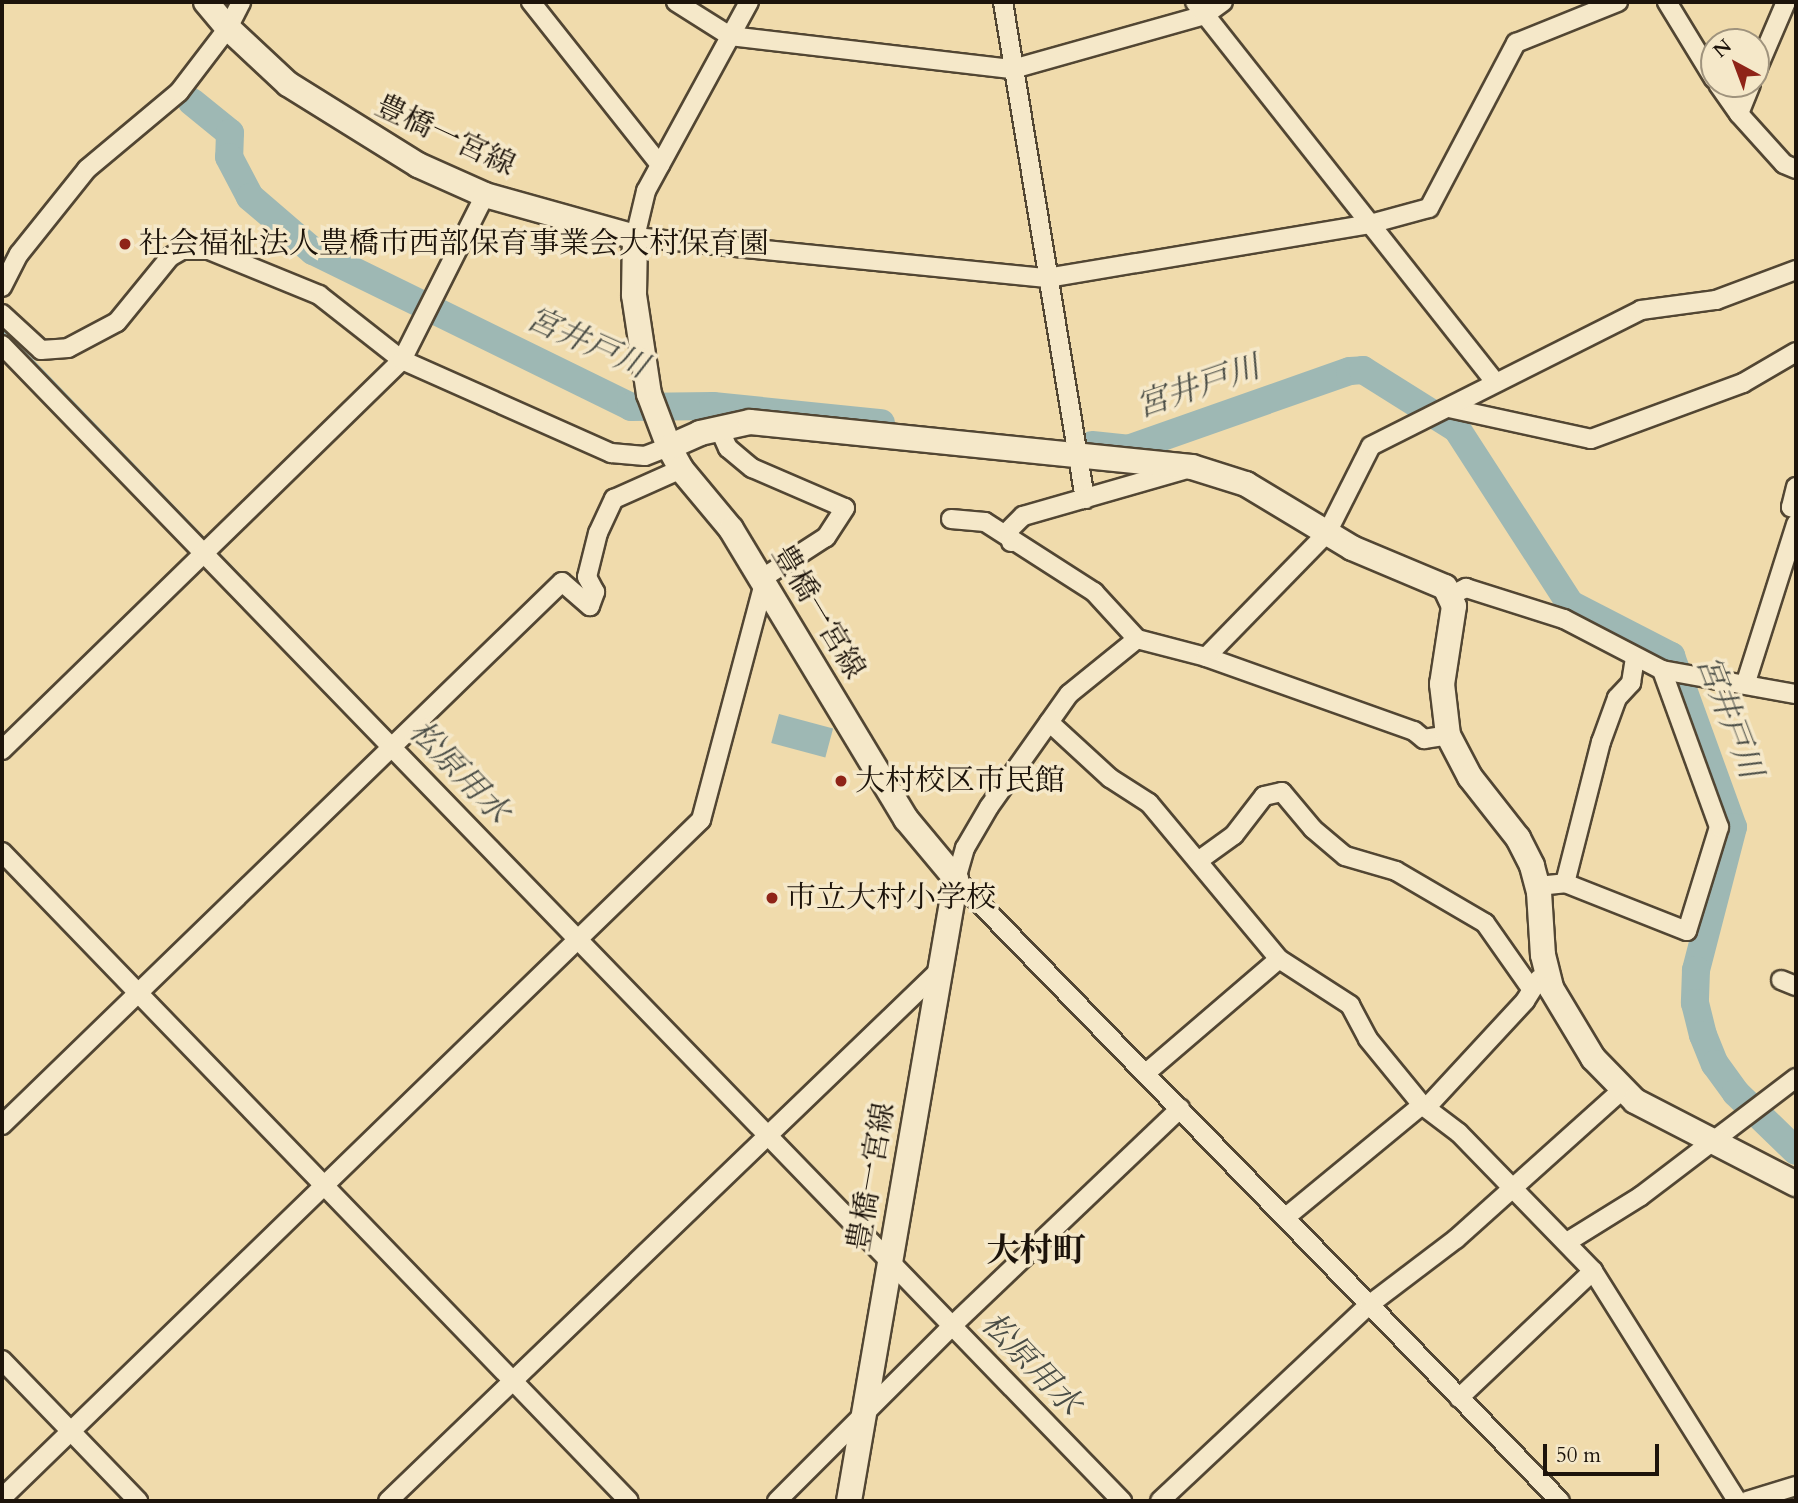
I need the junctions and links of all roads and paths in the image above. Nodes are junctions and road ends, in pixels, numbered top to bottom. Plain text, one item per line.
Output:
1 (206, 2) edge
2 (241, 2) edge
3 (531, 2) edge
4 (676, 2) edge
5 (749, 2) edge
6 (1003, 2) edge
7 (1223, 2) edge
8 (1618, 2) edge
9 (1667, 2) edge
10 (1786, 2) edge
11 (1200, 9) edge
12 (228, 29) junction
13 (730, 37) junction
14 (1770, 39) edge
15 (1700, 56) edge
16 (1013, 69) junction
17 (1728, 98) edge
18 (1745, 98) edge
19 (1739, 114) junction
20 (660, 164) junction
21 (1796, 169) edge
22 (485, 195) junction
23 (1370, 224) junction
24 (635, 237) junction
25 (1794, 276) edge
26 (1047, 278) junction
27 (2, 287) edge
28 (2, 314) edge
29 (14, 352) edge
30 (1796, 352) edge
31 (402, 360) junction
32 (1495, 382) junction
33 (1446, 410) junction
34 (719, 428) junction
35 (1075, 446) junction
36 (668, 447) junction
37 (1192, 467) junction
38 (681, 469) junction
39 (1796, 487) edge
40 (1085, 499) junction
41 (1796, 509) edge
42 (951, 519) dead end
43 (1796, 524) edge
44 (1327, 533) junction
45 (1011, 542) junction
46 (208, 550) junction
47 (762, 581) junction
48 (1452, 595) junction
49 (1138, 639) junction
50 (1206, 657) junction
51 (1634, 659) junction
52 (1663, 670) junction
53 (1746, 682) junction
54 (1796, 694) edge
55 (1049, 722) junction
56 (1448, 735) junction
57 (396, 744) junction
58 (2, 750) edge
59 (2, 852) edge
60 (1198, 861) junction
61 (956, 879) junction
62 (1565, 883) junction
63 (1538, 886) junction
64 (582, 935) junction
65 (1279, 959) junction
66 (943, 967) junction
67 (1539, 980) junction
68 (138, 993) junction
69 (1146, 1073) junction
70 (1796, 1078) edge
71 (1622, 1090) junction
72 (1424, 1106) junction
73 (1180, 1109) junction
74 (2, 1125) edge
75 (769, 1130) junction
76 (1716, 1141) junction
77 (1796, 1184) edge
78 (1512, 1186) junction
79 (325, 1187) junction
80 (1286, 1217) junction
81 (1567, 1242) junction
82 (888, 1262) junction
83 (1592, 1271) junction
84 (1369, 1306) junction
85 (956, 1322) junction
86 (2, 1360) edge
87 (513, 1381) junction
88 (1459, 1398) junction
89 (864, 1418) junction
90 (71, 1432) junction
91 (1796, 1486) edge
92 (2, 1498) edge
93 (1558, 1500) edge
94 (138, 1501) edge
95 (388, 1501) edge
96 (629, 1501) edge
97 (778, 1501) edge
98 (849, 1501) edge
99 (1122, 1501) edge
100 (1160, 1501) edge
101 (1737, 1501) edge
102 (1747, 1501) edge

1 - 12 main road, 豊橋一宮線
2 - 12 street
3 - 20 street
4 - 13 street
5 - 13 street
6 - 16 street
7 - 11 street
8 - 23 street
9 - 15 street
10 - 14 street
11 - 16 street
11 - 23 street
12 - 22 main road, 豊橋一宮線
12 - 27 street
13 - 16 street
13 - 20 street
16 - 26 street
17 - 19 street
18 - 19 street
19 - 21 street
20 - 24 street
22 - 24 main road, 豊橋一宮線
22 - 31 street
23 - 26 street
23 - 32 street
24 - 26 street
24 - 36 main road, 豊橋一宮線
25 - 32 street
26 - 35 street
28 - 29 street
29 - 31 street
29 - 46 street
30 - 33 street
31 - 36 street
31 - 46 street
32 - 33 street
33 - 44 street
34 - 35 main road
34 - 36 main road
34 - 47 street
35 - 37 main road
35 - 40 street
36 - 38 main road, 豊橋一宮線
37 - 40 street
37 - 44 main road
38 - 47 main road, 豊橋一宮線
38 - 57 street
39 - 41 street
40 - 45 street
42 - 45 street
43 - 53 street
44 - 48 main road
44 - 50 street
45 - 49 street
46 - 57 street
46 - 58 street
47 - 61 main road, 豊橋一宮線
47 - 64 street
48 - 51 street
48 - 56 main road
49 - 50 street
49 - 55 street
50 - 56 street
51 - 52 street
51 - 62 street
52 - 53 street
52 - 62 street
53 - 54 street
55 - 60 street
55 - 61 street
56 - 63 main road
57 - 64 street
57 - 68 street
59 - 68 street
60 - 65 street
60 - 67 street
61 - 66 main road, 豊橋一宮線
61 - 69 street
62 - 63 street
63 - 67 main road
64 - 75 street
64 - 79 street
65 - 69 street
65 - 72 street
66 - 75 street
66 - 82 main road, 豊橋一宮線
67 - 71 main road
67 - 72 street
68 - 74 street
68 - 79 street
69 - 73 street
70 - 76 street
71 - 76 main road
71 - 78 street
72 - 78 street
72 - 80 street
73 - 80 street
73 - 85 street
75 - 82 street
75 - 87 street
76 - 77 main road
76 - 81 street
78 - 81 street
78 - 84 street
79 - 87 street
79 - 90 street
80 - 84 street
81 - 83 street
82 - 85 street
82 - 89 main road, 豊橋一宮線
83 - 88 street
83 - 101 street
84 - 88 street
84 - 100 street
85 - 89 street
85 - 99 street
86 - 90 street
87 - 95 street
87 - 96 street
88 - 93 street
89 - 97 street
89 - 98 main road, 豊橋一宮線
90 - 92 street
90 - 94 street
91 - 102 street

